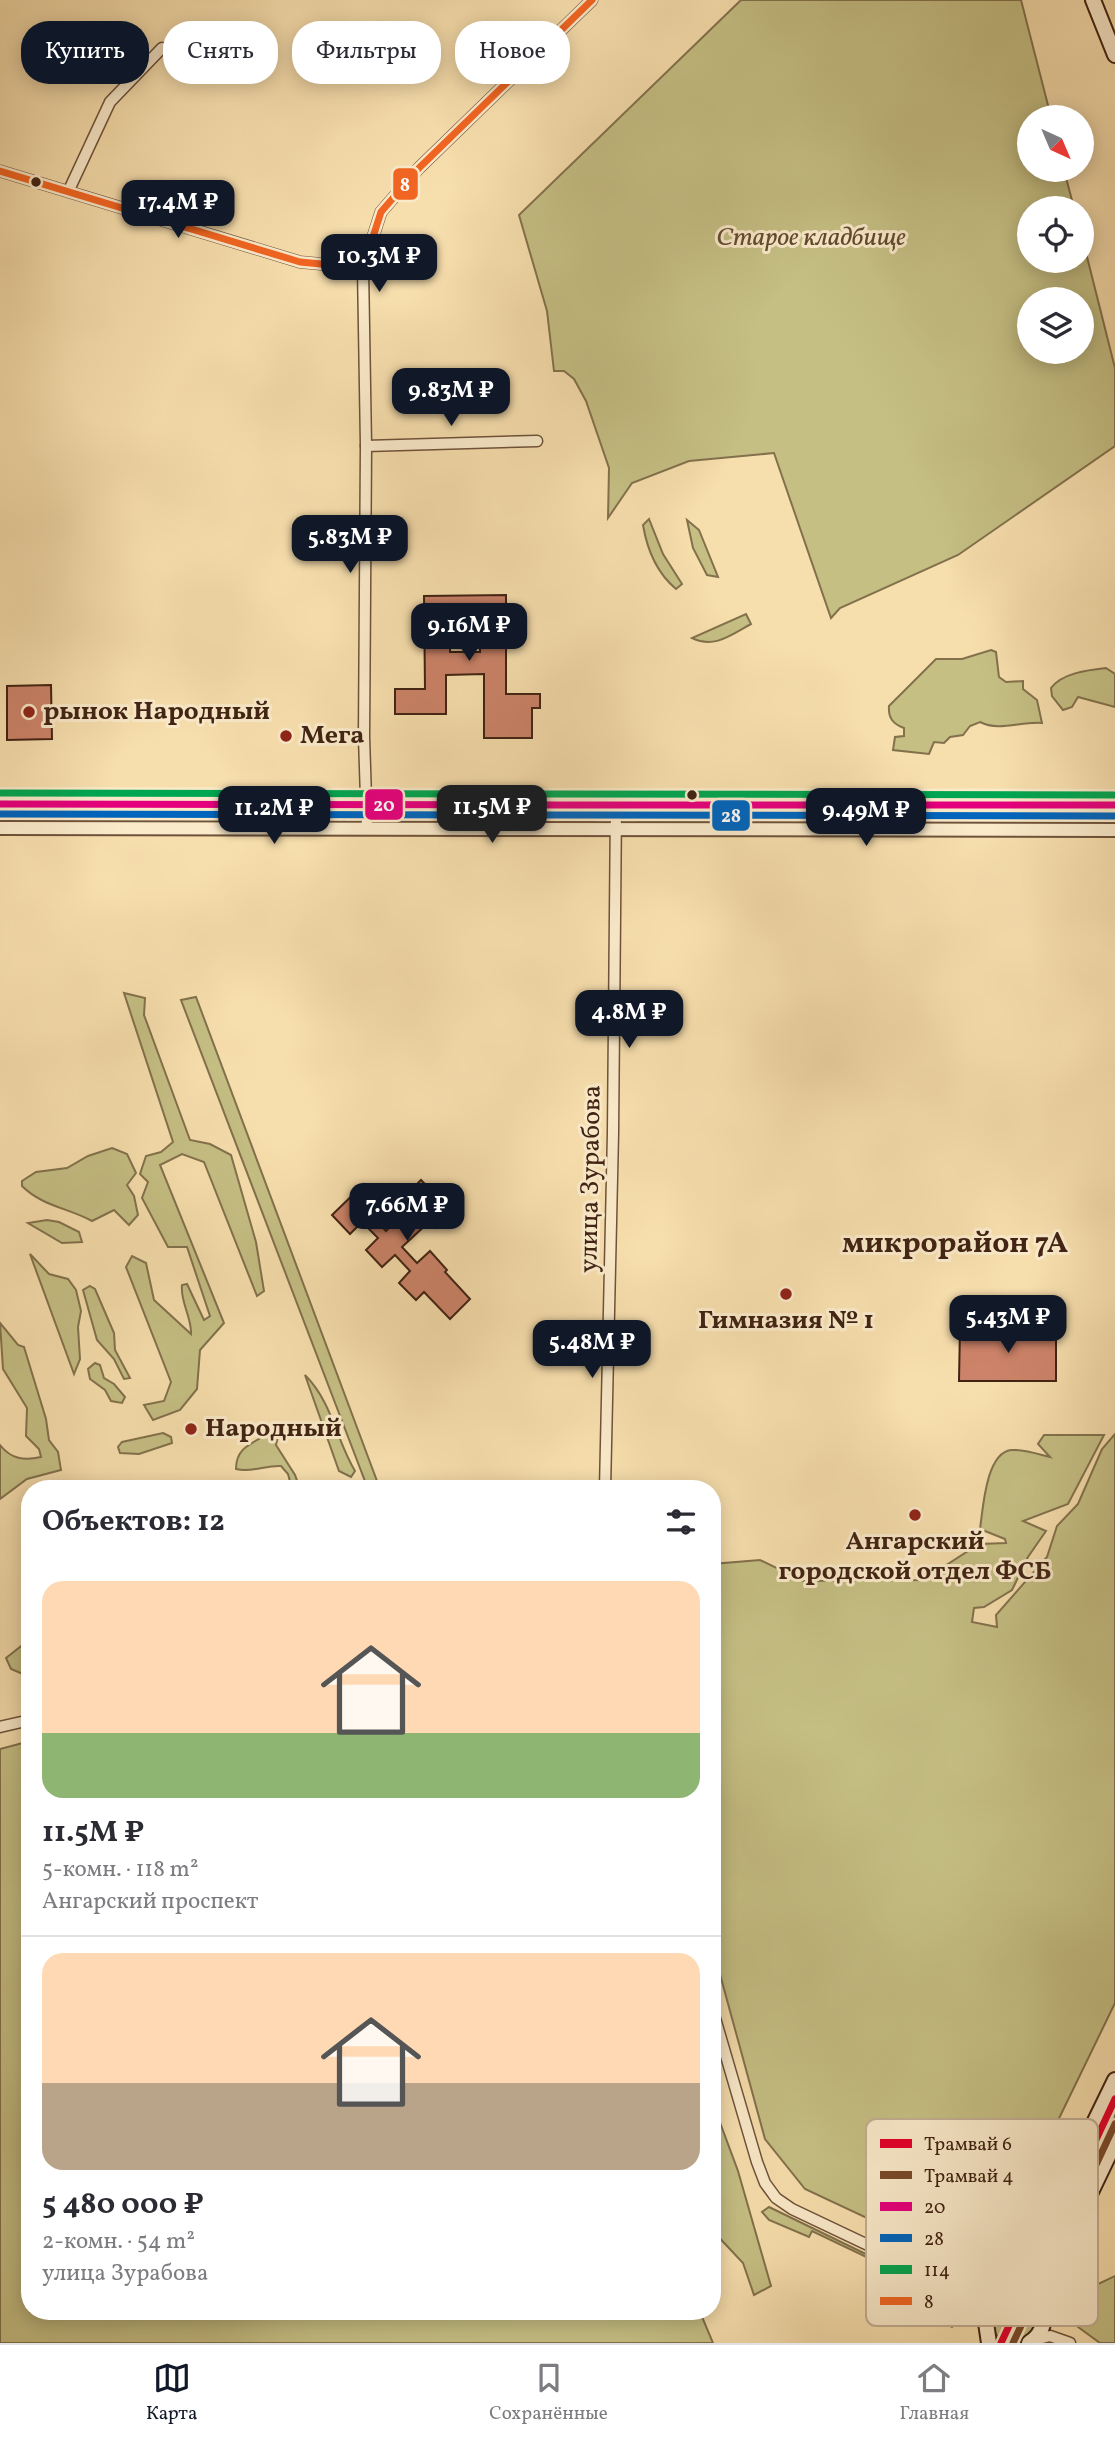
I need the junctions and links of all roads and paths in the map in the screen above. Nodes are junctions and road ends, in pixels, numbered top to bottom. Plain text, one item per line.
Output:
1 (592, 0) edge
2 (1093, 0) edge
3 (162, 48) dead end
4 (1115, 55) edge
5 (0, 171) edge
6 (69, 190) junction
7 (363, 268) junction
8 (537, 441) dead end
9 (366, 446) junction
10 (0, 804) edge
11 (366, 805) junction
12 (1115, 805) edge
13 (616, 806) junction
14 (0, 828) edge
15 (617, 828) junction
16 (367, 829) junction
17 (1115, 830) edge
18 (605, 1480) edge
19 (21, 1722) edge
20 (0, 1727) edge
21 (721, 2039) edge
22 (1115, 2080) edge
23 (1096, 2119) edge
24 (1115, 2142) edge
25 (1098, 2177) edge
26 (866, 2244) edge
27 (988, 2326) edge
28 (1042, 2326) edge
29 (1050, 2326) edge
30 (1031, 2342) edge
31 (1067, 2342) edge
32 (999, 2343) edge

1 - 7 street
2 - 4 main road
3 - 6 street
5 - 6 street
6 - 7 street
7 - 9 street
8 - 9 street
9 - 11 street
10 - 11 street
11 - 13 street
11 - 16 street
12 - 13 street
13 - 15 street, улица Зурабова
14 - 16 street
15 - 16 street
15 - 17 street
15 - 18 street, улица Зурабова
19 - 20 street
21 - 26 street
22 - 23 main road
24 - 25 main road
27 - 32 main road
28 - 30 main road
29 - 31 street
30 - 31 street

